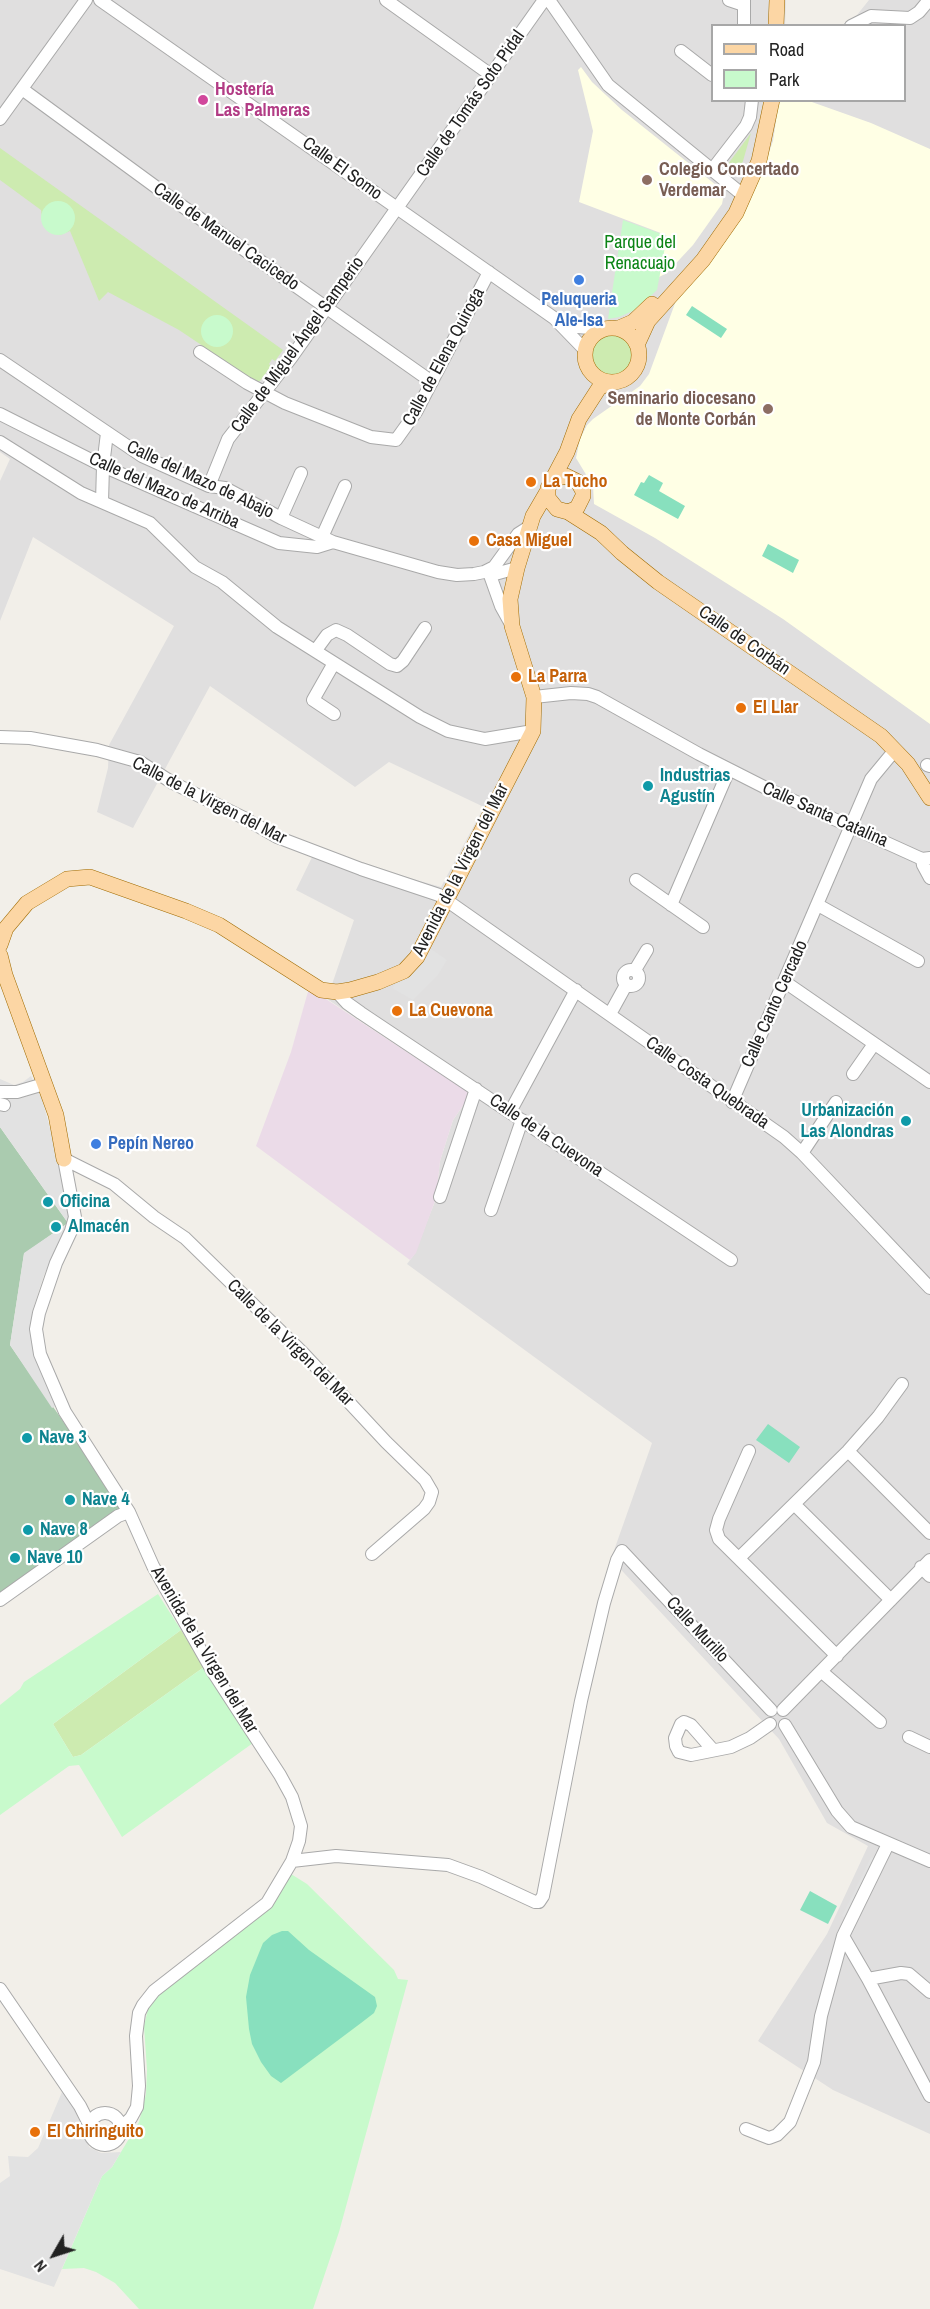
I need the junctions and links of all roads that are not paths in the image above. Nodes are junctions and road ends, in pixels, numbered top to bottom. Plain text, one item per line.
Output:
1 (86, 0) edge
2 (100, 0) edge
3 (386, 0) edge
4 (544, 0) edge
5 (549, 0) edge
6 (729, 0) edge
7 (769, 0) edge
8 (777, 0) edge
9 (929, 0) edge
10 (744, 3) edge
11 (744, 24) edge
12 (768, 24) edge
13 (776, 24) edge
14 (855, 24) edge
15 (681, 51) dead end
16 (711, 74) edge
17 (491, 75) junction
18 (22, 89) junction
19 (754, 102) edge
20 (772, 102) edge
21 (0, 119) edge
22 (712, 170) junction
23 (738, 191) junction
24 (397, 209) junction
25 (489, 272) junction
26 (327, 308) junction
27 (554, 318) junction
28 (619, 328) junction
29 (601, 329) junction
30 (637, 345) junction
31 (585, 350) junction
32 (200, 352) dead end
33 (0, 360) edge
34 (590, 370) junction
35 (432, 382) junction
36 (610, 382) junction
37 (264, 393) junction
38 (0, 414) edge
39 (579, 419) junction
40 (107, 433) junction
41 (0, 442) edge
42 (567, 452) junction
43 (103, 466) junction
44 (301, 473) dead end
45 (573, 478) junction
46 (193, 480) junction
47 (551, 485) junction
48 (209, 486) junction
49 (345, 486) dead end
50 (582, 500) junction
51 (185, 501) junction
52 (102, 502) junction
53 (562, 510) junction
54 (281, 518) junction
55 (531, 524) junction
56 (601, 533) junction
57 (328, 539) junction
58 (517, 568) junction
59 (492, 573) junction
60 (512, 590) junction
61 (512, 626) junction
62 (425, 628) dead end
63 (316, 650) junction
64 (334, 663) junction
65 (534, 697) junction
66 (334, 714) dead end
67 (532, 731) junction
68 (0, 737) edge
69 (893, 747) junction
70 (729, 770) junction
71 (930, 798) edge
72 (850, 827) junction
73 (926, 858) edge
74 (930, 878) edge
75 (636, 880) dead end
76 (447, 899) junction
77 (671, 904) junction
78 (818, 905) junction
79 (703, 927) dead end
80 (0, 945) edge
81 (647, 950) dead end
82 (0, 955) edge
83 (918, 961) dead end
84 (785, 981) junction
85 (358, 988) junction
86 (576, 990) junction
87 (337, 992) junction
88 (361, 1013) junction
89 (610, 1014) junction
90 (874, 1044) junction
91 (853, 1074) dead end
92 (930, 1082) edge
93 (44, 1084) junction
94 (476, 1089) junction
95 (0, 1092) edge
96 (732, 1102) junction
97 (836, 1102) dead end
98 (510, 1112) junction
99 (522, 1120) junction
100 (802, 1153) junction
101 (64, 1159) junction
102 (440, 1197) dead end
103 (491, 1210) dead end
104 (731, 1260) dead end
105 (930, 1288) edge
106 (902, 1384) dead end
107 (749, 1451) dead end
108 (848, 1451) junction
109 (794, 1504) junction
110 (129, 1512) junction
111 (930, 1533) edge
112 (372, 1554) dead end
113 (739, 1558) junction
114 (927, 1568) edge
115 (0, 1600) edge
116 (891, 1600) junction
117 (837, 1656) junction
118 (822, 1672) junction
119 (777, 1710) junction
120 (880, 1722) dead end
121 (770, 1724) junction
122 (785, 1725) junction
123 (909, 1737) dead end
124 (930, 1747) edge
125 (713, 1750) dead end
126 (888, 1844) junction
127 (292, 1861) junction
128 (930, 1861) edge
129 (843, 1936) junction
130 (868, 1979) junction
131 (0, 1989) edge
132 (930, 1992) edge
133 (138, 2096) junction
134 (930, 2096) edge
135 (80, 2106) junction
136 (109, 2114) junction
137 (90, 2126) junction
138 (121, 2128) junction
139 (746, 2129) dead end

1 - 18 street
2 - 24 street, Calle El Somo
3 - 17 street
4 - 17 street, Calle de Tomás Soto Pidal
5 - 22 street
6 - 10 street
7 - 12 main road
8 - 13 main road
9 - 14 street
10 - 11 street
15 - 16 street
17 - 24 street, Calle de Tomás Soto Pidal
18 - 21 street
18 - 26 street, Calle de Manuel Cacicedo
19 - 22 street
19 - 23 main road
20 - 30 main road
22 - 23 street
23 - 28 main road
24 - 25 street, Calle El Somo
24 - 26 street, Calle de Miguel Ángel Samperio
25 - 27 street, Calle El Somo
25 - 35 street, Calle de Elena Quiroga
26 - 35 street, Calle de Manuel Cacicedo
26 - 37 street, Calle de Miguel Ángel Samperio
27 - 29 street, Calle El Somo
27 - 31 street, Calle El Somo
28 - 29 main road
28 - 30 main road
29 - 31 main road
30 - 36 main road
31 - 34 main road
32 - 37 street
33 - 40 street, Calle del Mazo de Abajo
34 - 36 main road
34 - 39 main road
35 - 37 street, Calle de Elena Quiroga
36 - 39 main road
37 - 48 street, Calle de Miguel Ángel Samperio
38 - 43 street, Calle del Mazo de Arriba
39 - 42 main road
40 - 43 street
40 - 46 street, Calle del Mazo de Abajo
41 - 52 street, Calle del Mazo de Arriba
42 - 45 main road
42 - 47 main road
43 - 51 street, Calle del Mazo de Arriba
43 - 52 street
44 - 54 street, Calle del Mazo de Abajo
45 - 47 main road
45 - 50 main road
46 - 48 street, Calle del Mazo de Abajo
46 - 51 street
47 - 53 main road
47 - 55 main road, Avenida de la Virgen del Mar
48 - 54 street, Calle del Mazo de Abajo
49 - 57 street
50 - 53 main road
50 - 56 main road, Calle de Corbán
51 - 57 street, Calle del Mazo de Arriba
52 - 63 street, Calle del Mazo de Arriba
53 - 55 main road, Avenida de la Virgen del Mar
53 - 56 main road, Calle de Corbán
54 - 57 street, Calle del Mazo de Abajo
55 - 58 main road, Avenida de la Virgen del Mar
55 - 59 street, Avenida de la Virgen del Mar
56 - 69 main road, Calle de Corbán
57 - 59 street, Calle del Mazo de Abajo
58 - 59 street, Calle del Mazo de Abajo
58 - 60 main road, Avenida de la Virgen del Mar
59 - 60 street
59 - 61 street
60 - 61 main road, Avenida de la Virgen del Mar
61 - 65 main road, Avenida de la Virgen del Mar
62 - 63 street
63 - 64 street, Calle del Mazo de Arriba
64 - 66 street
64 - 67 street, Calle del Mazo de Arriba
65 - 67 main road, Avenida de la Virgen del Mar
65 - 70 street, Calle Santa Catalina
67 - 76 main road, Avenida de la Virgen del Mar
68 - 76 street, Calle de la Virgen del Mar
69 - 71 main road, Calle de Corbán
69 - 72 street, Calle Canto Cercado
70 - 72 street, Calle Santa Catalina
70 - 77 street
72 - 73 street, Calle Santa Catalina
72 - 78 street, Calle Canto Cercado
73 - 74 street, Calle Santa Catalina
75 - 77 street
76 - 85 main road, Avenida de la Virgen del Mar
76 - 86 street, Calle Costa Quebrada
77 - 79 street
78 - 83 street
78 - 84 street, Calle Canto Cercado
80 - 87 main road, Avenida de la Virgen del Mar
81 - 89 street
82 - 93 main road, Avenida de la Virgen del Mar
84 - 90 street
84 - 96 street, Calle Canto Cercado
85 - 87 main road, Avenida de la Virgen del Mar
85 - 88 street
86 - 89 street, Calle Costa Quebrada
86 - 98 street
87 - 88 street, Calle de la Cuevona
88 - 94 street, Calle de la Cuevona
89 - 96 street, Calle Costa Quebrada
90 - 91 street
90 - 92 street
93 - 95 street
93 - 101 main road, Avenida de la Virgen del Mar
94 - 98 street, Calle de la Cuevona
94 - 102 street
96 - 100 street, Calle Costa Quebrada
97 - 100 street
98 - 99 street, Calle de la Cuevona
99 - 103 street
99 - 104 street, Calle de la Cuevona
100 - 105 street, Calle Costa Quebrada
101 - 110 street, Avenida de la Virgen del Mar
101 - 112 street, Calle de la Virgen del Mar
106 - 108 street
107 - 113 street
108 - 109 street
108 - 111 street
109 - 113 street
109 - 116 street
110 - 115 street
110 - 127 street, Avenida de la Virgen del Mar
113 - 117 street
114 - 116 street
116 - 117 street
117 - 118 street
118 - 119 street
118 - 120 street
119 - 121 street
119 - 122 street
119 - 127 street, Calle Murillo
121 - 122 street
121 - 125 street
122 - 126 street
123 - 124 street
126 - 128 street
126 - 129 street
127 - 133 street, Avenida de la Virgen del Mar
129 - 130 street
129 - 139 street
130 - 132 street
130 - 134 street
131 - 135 street
133 - 136 street
133 - 138 street, Avenida de la Virgen del Mar
135 - 136 street
135 - 137 street
136 - 137 street
136 - 138 street
137 - 138 street

